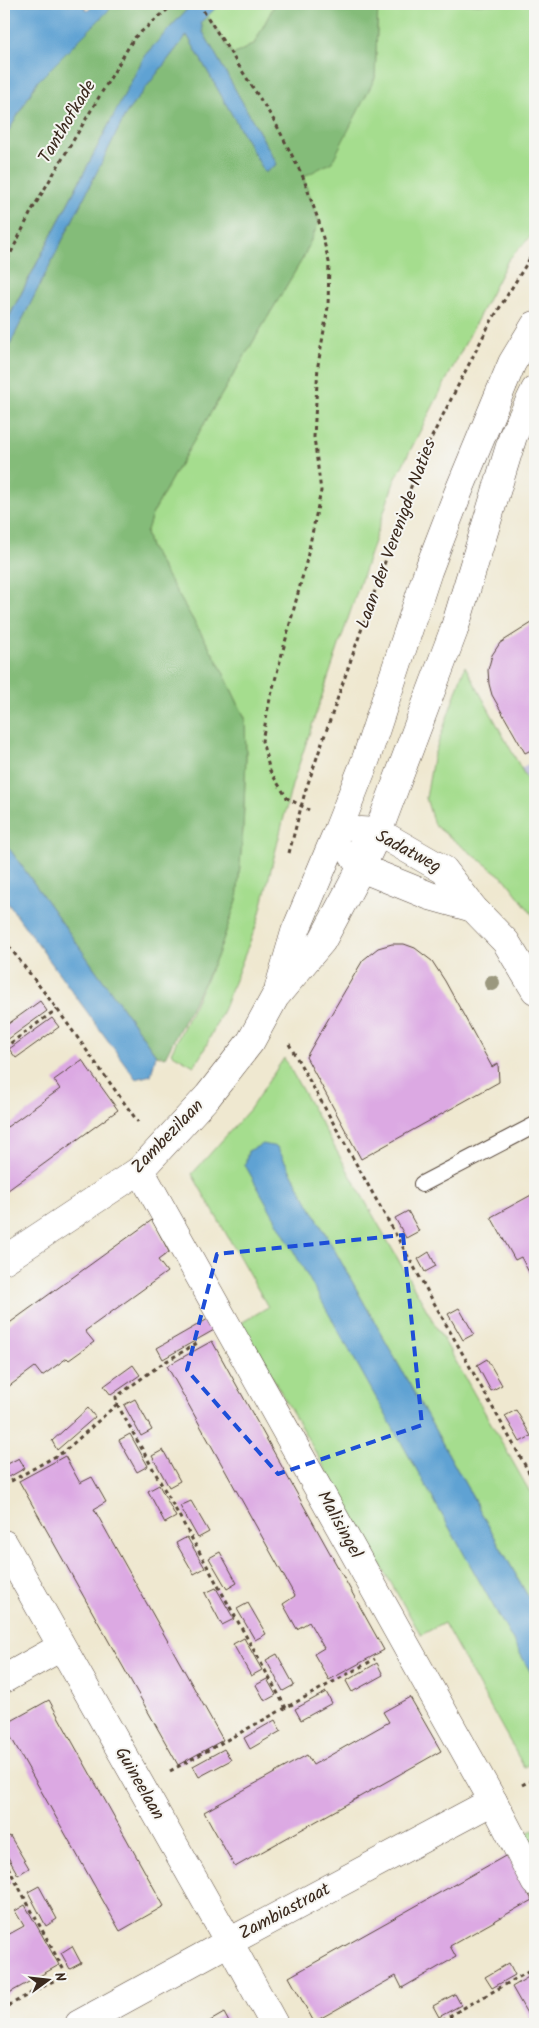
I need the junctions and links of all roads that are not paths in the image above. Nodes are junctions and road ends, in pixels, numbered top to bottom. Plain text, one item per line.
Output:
1 (535, 325) edge
2 (535, 390) edge
3 (338, 830) junction
4 (378, 832) junction
5 (361, 868) junction
6 (473, 908) junction
7 (535, 990) edge
8 (275, 997) junction
9 (535, 1125) edge
10 (140, 1170) junction
11 (422, 1184) dead end
12 (4, 1260) edge
13 (4, 1544) edge
14 (61, 1648) junction
15 (4, 1680) edge
16 (493, 1801) junction
17 (535, 1882) edge
18 (229, 1942) junction
19 (79, 2024) edge
20 (274, 2024) edge

1 - 3 street
2 - 4 street
3 - 4 street, Sadatweg
3 - 5 street, Sadatweg
3 - 8 street, Zambezilaan
4 - 5 street
4 - 6 street, Sadatweg
5 - 6 street, Sadatweg
5 - 8 street, Zambezilaan
6 - 7 street, Sadatweg
8 - 10 street, Zambezilaan
9 - 11 lane
10 - 12 street, Zambezilaan
10 - 16 street, Malisingel
13 - 14 street, Guineelaan
14 - 15 street
14 - 18 street, Guineelaan
16 - 17 street, Malisingel
16 - 18 street, Zambiastraat
18 - 19 street, Zambiastraat
18 - 20 street, Guineelaan

